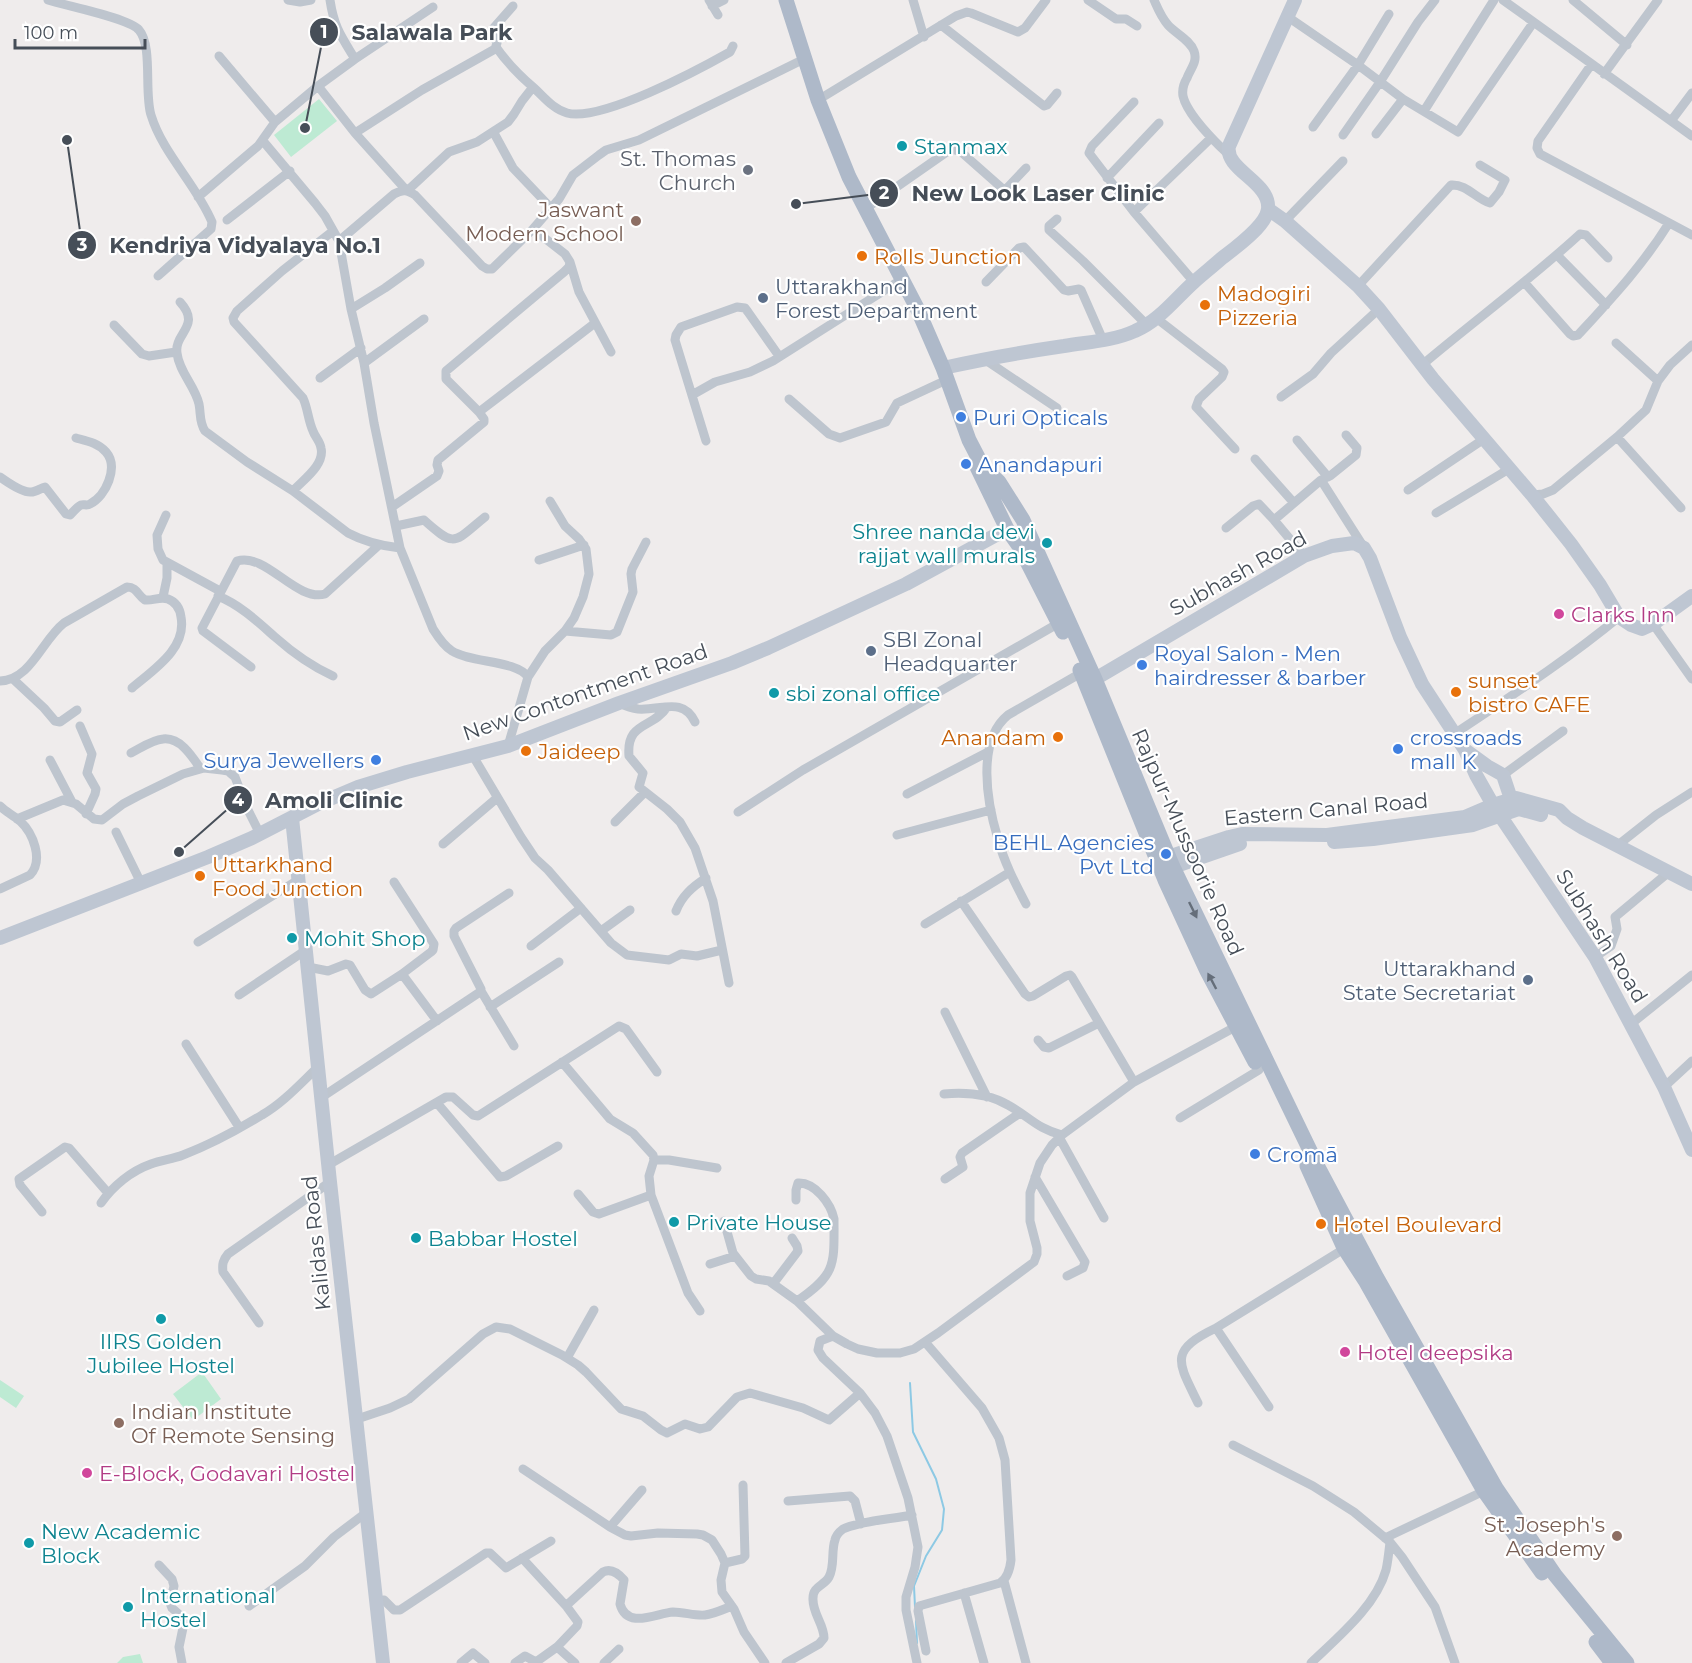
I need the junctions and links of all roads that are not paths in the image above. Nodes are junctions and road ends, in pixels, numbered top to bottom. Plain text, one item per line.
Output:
1 (48, 0) edge
2 (288, 0) edge
3 (311, 0) edge
4 (330, 0) edge
5 (724, 0) edge
6 (776, 0) edge
7 (786, 0) edge
8 (913, 0) edge
9 (1046, 0) edge
10 (1088, 0) edge
11 (1154, 0) edge
12 (1295, 0) edge
13 (1421, 0) edge
14 (1494, 0) edge
15 (1503, 0) edge
16 (1573, 0) edge
17 (1658, 0) edge
18 (711, 3) edge
19 (1432, 4) edge
20 (513, 6) dead end
21 (433, 7) dead end
22 (1389, 14) dead end
23 (718, 15) dead end
24 (1288, 17) junction
25 (1533, 23) junction
26 (941, 25) junction
27 (1137, 26) dead end
28 (924, 37) junction
29 (1627, 45) junction
30 (733, 46) dead end
31 (496, 47) junction
32 (219, 56) dead end
33 (355, 59) junction
34 (798, 62) junction
35 (1358, 65) junction
36 (1591, 65) junction
37 (1604, 74) junction
38 (1380, 82) junction
39 (318, 86) junction
40 (533, 87) junction
41 (1057, 93) dead end
42 (1692, 93) edge
43 (1403, 99) junction
44 (818, 100) junction
45 (1134, 102) dead end
46 (1424, 111) junction
47 (1671, 121) junction
48 (275, 122) junction
49 (1160, 123) dead end
50 (1312, 127) dead end
51 (355, 133) junction
52 (494, 133) junction
53 (1376, 134) dead end
54 (1343, 135) dead end
55 (1692, 136) edge
56 (1211, 138) junction
57 (263, 141) junction
58 (1228, 156) junction
59 (1343, 161) dead end
60 (1480, 165) dead end
61 (1026, 168) dead end
62 (290, 171) junction
63 (1107, 178) junction
64 (407, 190) junction
65 (198, 197) junction
66 (551, 208) junction
67 (865, 209) junction
68 (1268, 209) junction
69 (1134, 212) junction
70 (1057, 219) dead end
71 (227, 220) dead end
72 (1285, 221) junction
73 (1670, 223) junction
74 (533, 229) junction
75 (333, 231) junction
76 (1692, 236) edge
77 (339, 241) junction
78 (1557, 255) junction
79 (1608, 258) dead end
80 (570, 262) junction
81 (420, 263) dead end
82 (158, 276) dead end
83 (986, 282) dead end
84 (1194, 282) junction
85 (1524, 282) junction
86 (896, 283) junction
87 (1358, 286) junction
88 (180, 302) dead end
89 (1606, 305) junction
90 (351, 309) junction
91 (1378, 309) junction
92 (424, 319) dead end
93 (1151, 321) junction
94 (595, 323) junction
95 (114, 325) dead end
96 (1103, 340) junction
97 (1616, 343) dead end
98 (1692, 345) edge
99 (361, 348) junction
100 (176, 352) junction
101 (611, 352) dead end
102 (779, 357) junction
103 (984, 358) junction
104 (364, 363) junction
105 (1422, 365) junction
106 (941, 376) junction
107 (320, 378) dead end
108 (1658, 381) junction
109 (692, 395) junction
110 (1281, 397) dead end
111 (789, 399) dead end
112 (1057, 408) dead end
113 (479, 412) junction
114 (1346, 435) dead end
115 (1617, 437) junction
116 (76, 438) dead end
117 (1484, 439) junction
118 (1298, 440) dead end
119 (706, 441) dead end
120 (1235, 448) dead end
121 (1255, 459) dead end
122 (1509, 469) junction
123 (0, 477) edge
124 (1324, 478) junction
125 (1408, 490) dead end
126 (293, 491) junction
127 (1532, 495) junction
128 (550, 501) dead end
129 (1294, 502) junction
130 (392, 507) junction
131 (1682, 508) dead end
132 (1436, 513) dead end
133 (166, 515) dead end
134 (485, 517) dead end
135 (1022, 520) junction
136 (1274, 520) junction
137 (396, 526) junction
138 (1007, 528) junction
139 (1226, 528) dead end
140 (992, 536) junction
141 (646, 542) dead end
142 (379, 545) junction
143 (584, 545) junction
144 (1019, 546) junction
145 (400, 548) junction
146 (1366, 552) junction
147 (1305, 556) junction
148 (539, 560) dead end
149 (167, 563) junction
150 (219, 593) junction
151 (1692, 596) edge
152 (163, 597) junction
153 (1619, 617) junction
154 (1059, 623) junction
155 (1653, 624) junction
156 (565, 631) junction
157 (251, 667) dead end
158 (333, 676) dead end
159 (528, 676) junction
160 (1088, 676) junction
161 (12, 679) junction
162 (1692, 679) edge
163 (0, 681) edge
164 (132, 688) dead end
165 (620, 703) junction
166 (668, 707) junction
167 (77, 710) dead end
168 (695, 722) dead end
169 (80, 726) dead end
170 (1563, 731) dead end
171 (1454, 734) junction
172 (508, 746) junction
173 (1466, 750) junction
174 (988, 752) junction
175 (131, 753) dead end
176 (473, 756) junction
177 (50, 760) dead end
178 (200, 768) junction
179 (1503, 775) junction
180 (642, 788) junction
181 (1692, 792) edge
182 (907, 794) dead end
183 (497, 798) junction
184 (72, 802) junction
185 (0, 806) edge
186 (1503, 808) junction
187 (991, 810) junction
188 (738, 812) dead end
189 (86, 814) junction
190 (292, 818) junction
191 (16, 819) junction
192 (615, 822) dead end
193 (116, 832) dead end
194 (260, 834) junction
195 (897, 835) dead end
196 (443, 844) dead end
197 (1618, 845) junction
198 (1165, 864) junction
199 (1010, 872) junction
200 (1669, 872) junction
201 (706, 878) junction
202 (298, 880) junction
203 (394, 882) dead end
204 (141, 883) junction
205 (1692, 884) edge
206 (0, 889) edge
207 (509, 892) dead end
208 (961, 901) junction
209 (1026, 904) dead end
210 (581, 908) junction
211 (630, 910) dead end
212 (676, 911) dead end
213 (925, 924) dead end
214 (601, 931) junction
215 (0, 938) edge
216 (198, 942) dead end
217 (531, 946) dead end
218 (306, 950) junction
219 (722, 950) junction
220 (1595, 957) junction
221 (559, 962) dead end
222 (308, 968) junction
223 (402, 974) junction
224 (1692, 975) edge
225 (729, 983) dead end
226 (481, 991) junction
227 (239, 995) dead end
228 (490, 1007) junction
229 (945, 1012) dead end
230 (437, 1021) junction
231 (1099, 1023) junction
232 (1631, 1024) junction
233 (1237, 1026) junction
234 (1038, 1040) dead end
235 (186, 1044) dead end
236 (514, 1046) dead end
237 (1692, 1061) edge
238 (562, 1062) junction
239 (318, 1067) junction
240 (1259, 1070) junction
241 (657, 1072) dead end
242 (1134, 1082) junction
243 (1664, 1088) junction
244 (944, 1094) dead end
245 (322, 1097) junction
246 (987, 1097) junction
247 (436, 1103) junction
248 (1020, 1113) junction
249 (1180, 1118) dead end
250 (239, 1127) junction
251 (1060, 1136) junction
252 (558, 1146) dead end
253 (1692, 1150) edge
254 (654, 1160) junction
255 (328, 1165) junction
256 (717, 1168) dead end
257 (1035, 1177) junction
258 (945, 1179) dead end
259 (330, 1182) junction
260 (108, 1193) junction
261 (578, 1194) dead end
262 (651, 1195) junction
263 (796, 1200) dead end
264 (101, 1203) dead end
265 (42, 1212) dead end
266 (1104, 1218) dead end
267 (724, 1221) dead end
268 (792, 1238) dead end
269 (1350, 1245) junction
270 (735, 1256) junction
271 (710, 1264) dead end
272 (1067, 1276) dead end
273 (773, 1284) junction
274 (797, 1301) junction
275 (594, 1310) dead end
276 (700, 1311) dead end
277 (258, 1323) dead end
278 (1216, 1328) junction
279 (833, 1336) junction
280 (925, 1342) junction
281 (567, 1358) junction
282 (860, 1393) junction
283 (1198, 1403) dead end
284 (1269, 1407) dead end
285 (357, 1419) junction
286 (1233, 1445) dead end
287 (523, 1469) dead end
288 (742, 1485) dead end
289 (642, 1490) dead end
290 (1484, 1491) junction
291 (788, 1501) dead end
292 (367, 1512) junction
293 (912, 1515) junction
294 (861, 1524) junction
295 (610, 1527) junction
296 (1387, 1540) junction
297 (550, 1541) dead end
298 (522, 1558) junction
299 (725, 1563) junction
300 (159, 1564) dead end
301 (1004, 1581) junction
302 (964, 1593) junction
303 (376, 1601) junction
304 (249, 1606) dead end
305 (732, 1606) junction
306 (568, 1608) junction
307 (557, 1647) junction
308 (619, 1649) dead end
309 (926, 1651) dead end
310 (763, 1662) edge
311 (182, 1663) edge
312 (383, 1663) edge
313 (461, 1663) edge
314 (485, 1663) edge
315 (515, 1663) edge
316 (575, 1663) edge
317 (604, 1663) edge
318 (786, 1663) edge
319 (917, 1663) edge
320 (984, 1663) edge
321 (1026, 1663) edge
322 (1311, 1663) edge
323 (1455, 1663) edge
324 (1612, 1663) edge
325 (1626, 1663) edge

1 - 65 street
2 - 3 street
4 - 33 street
5 - 18 street
6 - 34 main road, Rajpur-Mussoorie Road
7 - 44 main road, Rajpur-Mussoorie Road
8 - 28 street
9 - 26 street
10 - 27 street
11 - 56 street
12 - 24 street
13 - 19 street
14 - 46 street
15 - 25 street
16 - 29 street
17 - 29 street
18 - 23 street
19 - 38 street
20 - 31 street
21 - 33 street
22 - 35 street
24 - 35 street
24 - 58 street
25 - 36 street
25 - 46 street
26 - 28 street
26 - 41 street
28 - 44 street
29 - 37 street
30 - 40 street
31 - 40 street
31 - 51 street
32 - 48 street
33 - 39 street
34 - 66 street
34 - 86 main road, Rajpur-Mussoorie Road
35 - 38 street
35 - 50 street
36 - 37 street
36 - 73 street
37 - 47 street
38 - 43 street
38 - 54 street
39 - 48 street
39 - 51 street
40 - 52 street
42 - 47 street
43 - 46 street
43 - 53 street
44 - 67 main road, Rajpur-Mussoorie Road
45 - 63 street
47 - 55 street
48 - 57 street
49 - 63 street
51 - 64 street
52 - 64 street
52 - 66 street
56 - 58 street
56 - 69 street
57 - 62 street
57 - 65 street
58 - 68 street
59 - 72 street
60 - 87 street
61 - 67 street
62 - 71 street
62 - 75 street
63 - 69 street
64 - 74 street
64 - 77 street
65 - 82 street
66 - 74 street
67 - 106 main road, Rajpur-Mussoorie Road
68 - 72 street
68 - 84 street
69 - 84 street
70 - 93 street
72 - 87 street
73 - 76 street
73 - 89 street
74 - 80 street
75 - 77 street
75 - 126 street
77 - 90 street
78 - 79 street
78 - 85 street
78 - 89 street
80 - 94 street
80 - 113 street
81 - 90 street
83 - 96 street
84 - 93 street
85 - 89 street
85 - 105 street
86 - 102 street
86 - 106 main road, Rajpur-Mussoorie Road
87 - 91 street
88 - 100 street
90 - 99 street
91 - 105 street
91 - 110 street
92 - 104 street
93 - 96 street
93 - 120 street
94 - 101 street
94 - 113 street
95 - 100 street
96 - 103 street
97 - 108 street
98 - 108 street
99 - 104 street
99 - 107 street
100 - 126 street
102 - 109 street
102 - 109 street
103 - 106 street
103 - 112 street
104 - 130 street
105 - 117 street
106 - 111 street
106 - 135 main road, Rajpur-Mussoorie Road
106 - 138 main road, Rajpur-Mussoorie Road
108 - 115 street
109 - 119 street
113 - 130 street
114 - 124 street
115 - 127 street
115 - 131 street
116 - 123 street
117 - 122 street
117 - 125 street
118 - 124 street
121 - 129 street
122 - 127 street
122 - 132 street
124 - 129 street
124 - 146 street
126 - 142 street
127 - 153 street
128 - 143 street
129 - 136 street
130 - 137 street
133 - 149 street
134 - 137 street
135 - 138 main road
135 - 160 main road, Rajpur-Mussoorie Road
136 - 139 street
136 - 147 street
137 - 145 street
138 - 140 street, New Contontment Road
138 - 144 main road, Rajpur-Mussoorie Road
140 - 144 street
140 - 165 street, New Contontment Road
141 - 156 street
142 - 145 street
142 - 150 street
143 - 148 street
143 - 156 street
144 - 154 main road, Rajpur-Mussoorie Road
145 - 159 street
146 - 147 street, Subhash Road
146 - 171 street, Subhash Road
147 - 160 street, Subhash Road
149 - 150 street
149 - 152 street
150 - 157 street
150 - 158 street
151 - 155 street
152 - 161 street
152 - 164 street
153 - 155 street
153 - 171 street
154 - 160 main road, Rajpur-Mussoorie Road
154 - 188 street
155 - 162 street
156 - 159 street
159 - 172 street
160 - 174 street
160 - 198 main road, Rajpur-Mussoorie Road
161 - 163 street
161 - 167 street
165 - 166 street
165 - 172 street, New Contontment Road
166 - 168 street
166 - 180 street
169 - 189 street
170 - 179 street
171 - 173 street, Subhash Road
172 - 176 street, New Contontment Road
173 - 179 street, Subhash Road
173 - 186 street, Subhash Road
174 - 182 street
174 - 187 street
175 - 178 street
176 - 183 street
176 - 190 street, New Contontment Road
177 - 184 street
178 - 189 street
178 - 194 street
179 - 186 street, Subhash Road
180 - 192 street
180 - 201 street
181 - 197 street
183 - 196 street
183 - 210 street
184 - 189 street
184 - 191 street
185 - 191 street
186 - 197 street
186 - 198 street, Eastern Canal Road
186 - 220 street, Subhash Road
187 - 195 street
187 - 199 street
190 - 194 street, New Contontment Road
190 - 202 street, Kalidas Road
191 - 206 street
193 - 204 street
194 - 204 street, New Contontment Road
197 - 200 street
233 -> 198 main road, Rajpur-Mussoorie Road
198 -> 269 main road, Rajpur-Mussoorie Road
199 - 208 street
199 - 209 street
200 - 205 street
200 - 220 street
201 - 212 street
201 - 219 street
202 - 216 street
202 - 218 street, Kalidas Road
203 - 223 street
204 - 215 street, New Contontment Road
207 - 226 street
208 - 213 street
208 - 231 street
210 - 214 street
210 - 217 street
211 - 214 street
214 - 219 street
218 - 222 street, Kalidas Road
218 - 227 street
219 - 225 street
220 - 232 street, Subhash Road
221 - 228 street
222 - 223 street
222 - 239 street, Kalidas Road
223 - 230 street
224 - 232 street
226 - 228 street
226 - 230 street
228 - 236 street
229 - 246 street
230 - 245 street
231 - 234 street
231 - 242 street
232 - 243 street, Subhash Road
233 - 240 main road, Rajpur-Mussoorie Road
233 - 242 street
235 - 250 street
237 - 243 street
238 - 241 street
238 - 247 street
238 - 254 street
239 - 245 street, Kalidas Road
239 - 250 street
240 - 249 street
240 - 269 main road, Rajpur-Mussoorie Road
242 - 251 street
243 - 253 street, Subhash Road
244 - 246 street
245 - 255 street, Kalidas Road
246 - 248 street
247 - 252 street
247 - 255 street
248 - 251 street
248 - 258 street
250 - 260 street
251 - 257 street
251 - 266 street
254 - 256 street
254 - 262 street
255 - 259 street, Kalidas Road
257 - 272 street
257 - 280 street
259 - 277 street
259 - 285 street, Kalidas Road
260 - 264 street
260 - 265 street
261 - 262 street
262 - 276 street
263 - 274 street
267 - 270 street
268 - 273 street
269 - 278 street
269 - 290 main road, Rajpur-Mussoorie Road
269 - 325 main road, Rajpur-Mussoorie Road
270 - 271 street
270 - 273 street
273 - 274 street
274 - 279 street
275 - 281 street
278 - 283 street
278 - 284 street
279 - 280 street
279 - 282 street
280 - 301 street
281 - 282 street
281 - 285 street
282 - 293 street
285 - 292 street, Kalidas Road
286 - 296 street
287 - 295 street
288 - 299 street
289 - 295 street
290 - 296 street
290 - 324 main road, Rajpur-Mussoorie Road
291 - 294 street
292 - 303 street, Kalidas Road
292 - 304 street
293 - 294 street
293 - 319 street
294 - 318 street
295 - 299 street
296 - 322 street
296 - 323 street
297 - 298 street
298 - 303 street
298 - 306 street
299 - 305 street
300 - 311 street
301 - 302 street
301 - 321 street
302 - 309 street
302 - 320 street
303 - 312 street, Kalidas Road
305 - 306 street
305 - 310 street
306 - 307 street
307 - 315 street
307 - 316 street
308 - 317 street
313 - 314 street

